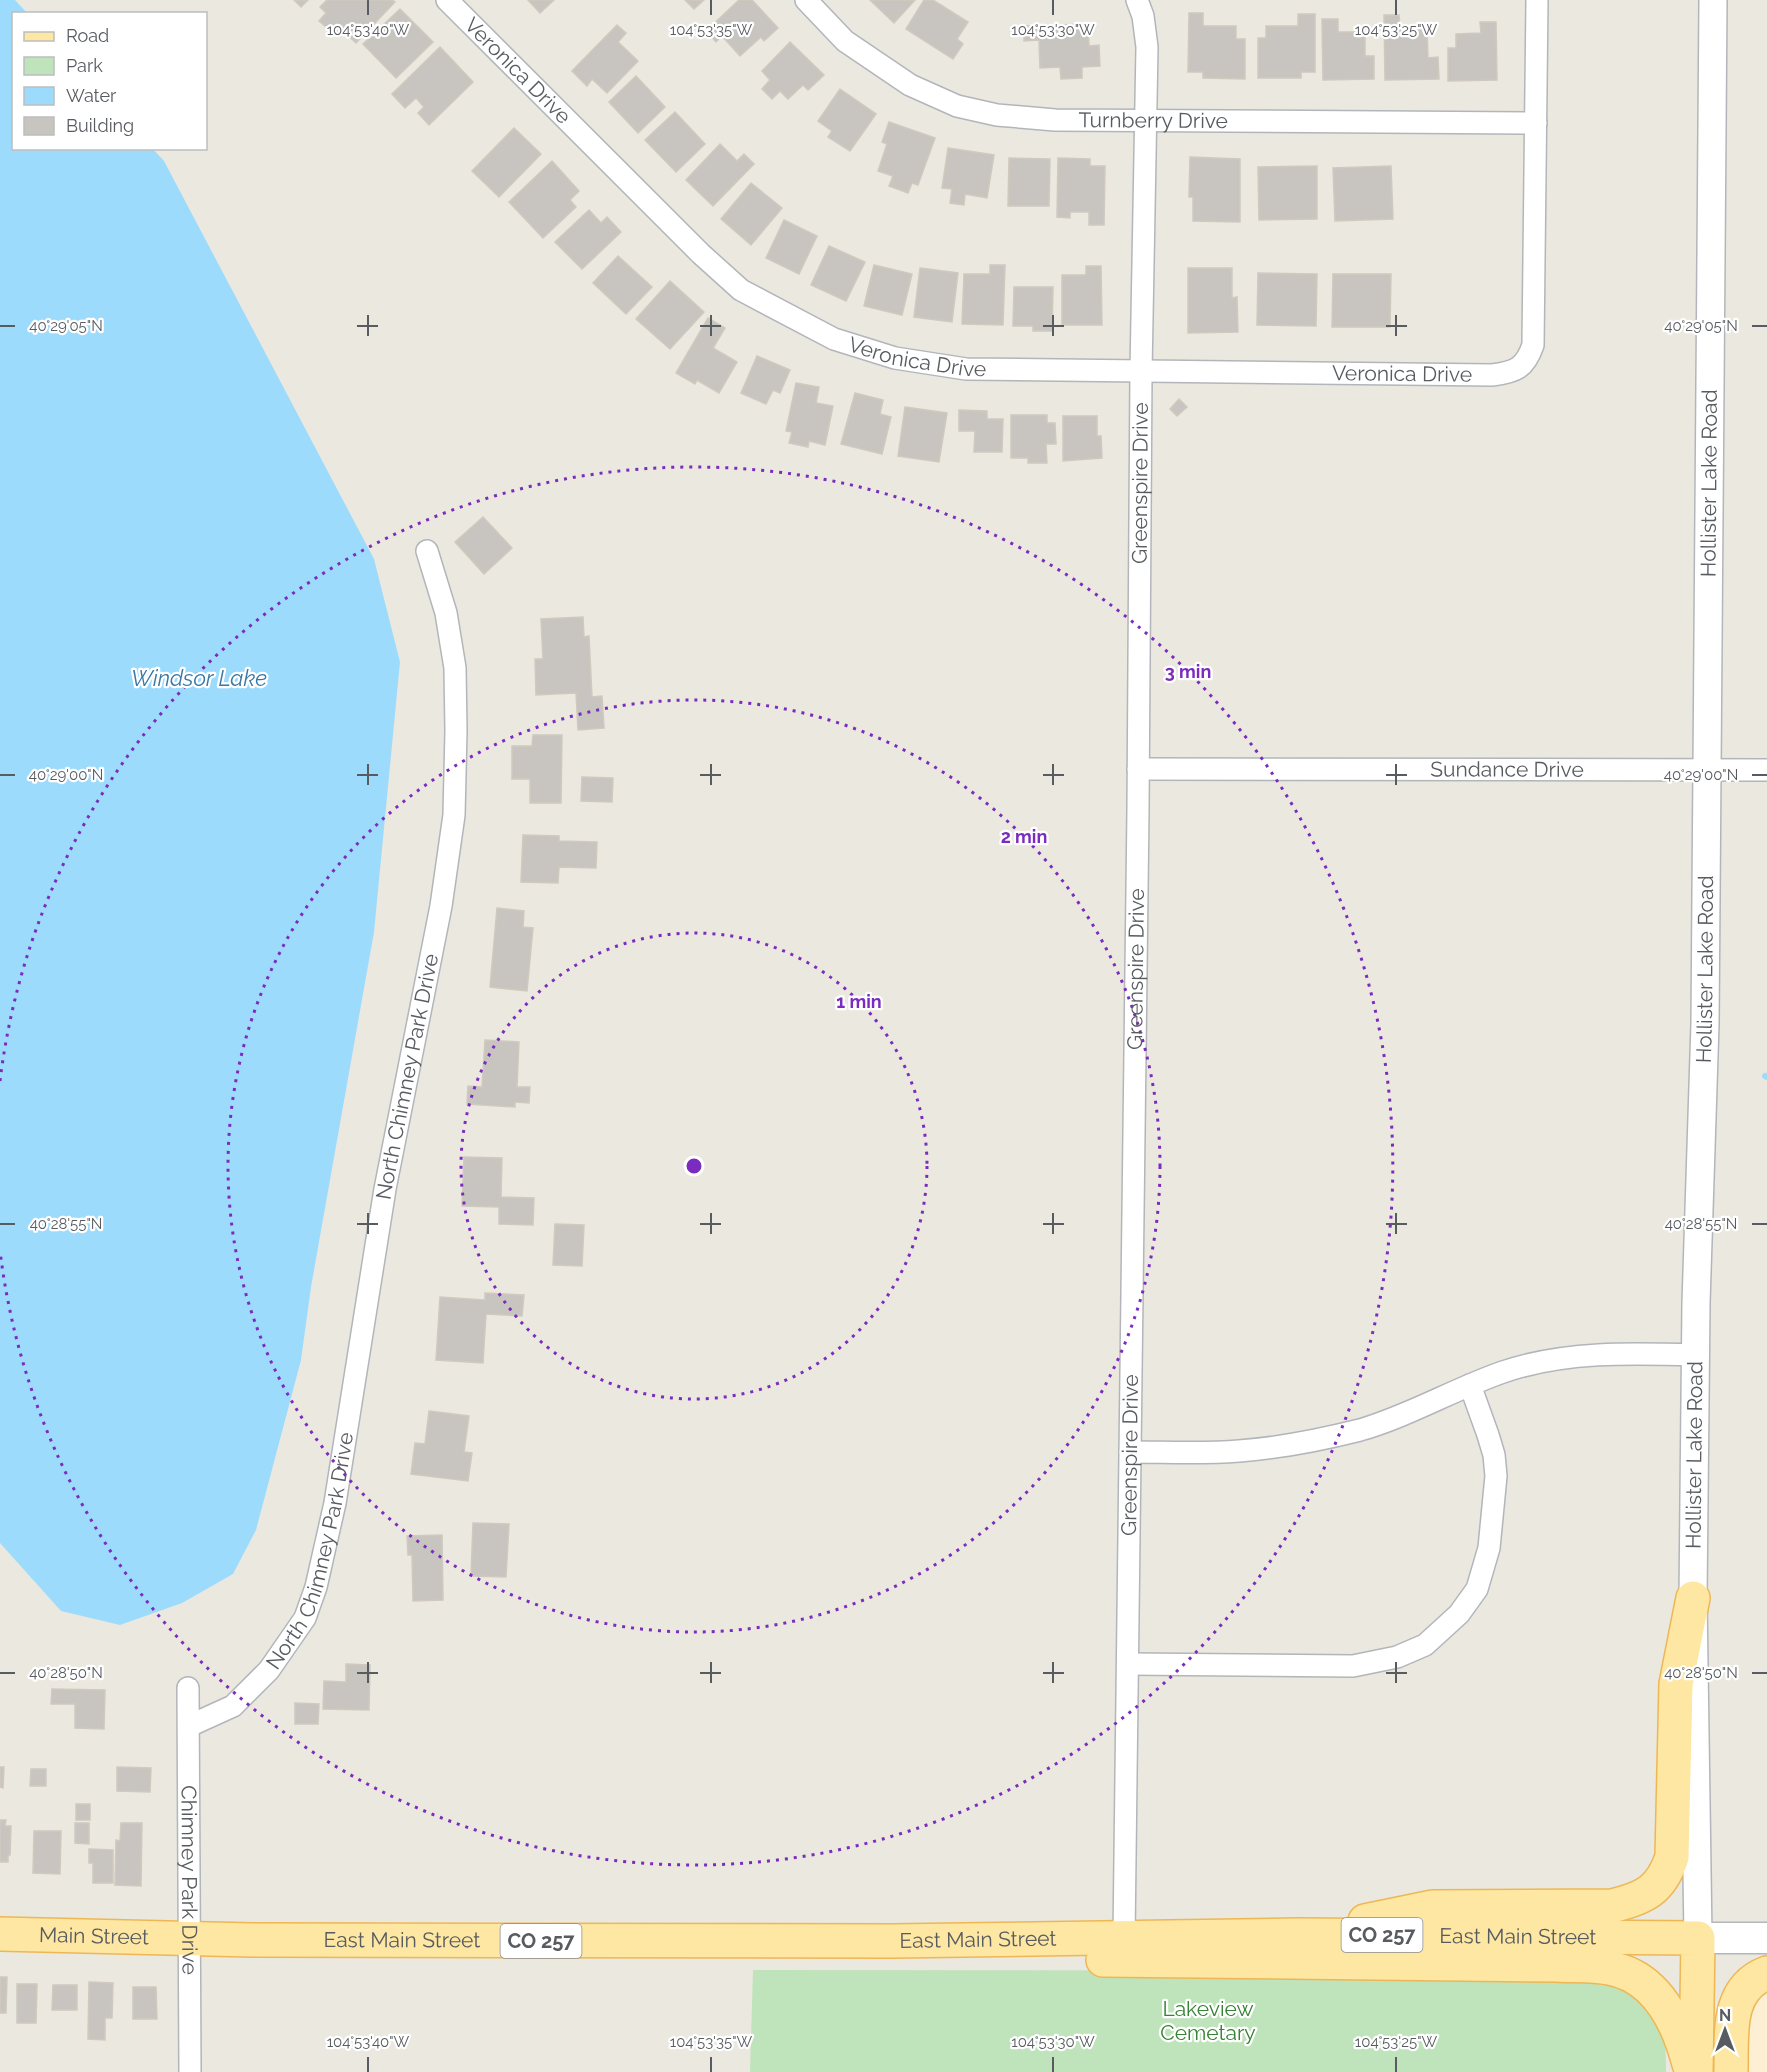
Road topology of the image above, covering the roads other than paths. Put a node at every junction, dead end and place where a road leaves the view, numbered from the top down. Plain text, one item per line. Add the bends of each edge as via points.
1 (447, 0) edge
2 (806, 0) edge
3 (1137, 0) edge
4 (1537, 0) edge
5 (1713, 0) edge
6 (1144, 120) junction
7 (1536, 123) junction
8 (1141, 372) junction
9 (427, 551) dead end
10 (1138, 769) junction
11 (1707, 770) junction
12 (1767, 771) edge
13 (1696, 1355) junction
14 (1470, 1384) junction
15 (1130, 1452) junction
16 (1693, 1598) junction
17 (1128, 1664) junction
18 (188, 1688) dead end
19 (189, 1726) junction
20 (0, 1934) edge
21 (1298, 1935) junction
22 (1124, 1938) junction
23 (1698, 1938) junction
24 (1767, 1938) edge
25 (189, 1939) junction
26 (893, 1941) junction
27 (1767, 1973) edge
28 (190, 2072) edge
29 (1691, 2072) edge
30 (1696, 2072) edge
31 (1731, 2072) edge

1 - 8 street, Veronica Drive via 701,254 741,290 791,317 834,339 895,358 966,369
2 - 6 street, Turnberry Drive via 845,41 910,85 957,106 997,115 1054,120
3 - 6 street, Greenspire Drive via 1147,47
4 - 7 street
5 - 11 street, Hollister Lake Road
6 - 7 street, Turnberry Drive
6 - 8 street, Greenspire Drive
7 - 8 street, Veronica Drive via 1533,345 1520,367 1492,375
8 - 10 street, Greenspire Drive
9 - 19 street, North Chimney Park Drive via 446,613 454,668 454,815 441,906 384,1201 335,1503 306,1618 269,1670 233,1706
10 - 11 street, Sundance Drive
10 - 15 street, Greenspire Drive
11 - 12 street, Sundance Drive
11 - 13 street, Hollister Lake Road
13 - 14 street via 1634,1353 1571,1358 1505,1371
13 - 16 street, Hollister Lake Road
14 - 15 street via 1361,1430 1280,1448
14 - 17 street via 1494,1455 1496,1476 1489,1548 1477,1589 1459,1614 1425,1645 1397,1657 1353,1666
15 - 17 street, Greenspire Drive
16 - 21 main road via 1676,1684 1672,1857 1659,1884 1634,1901 1612,1906 1433,1907
16 - 23 street, Hollister Lake Road
17 - 22 street, Greenspire Drive
18 - 19 street, Chimney Park Drive
19 - 25 street, Chimney Park Drive
20 - 25 main road, Main Street / CO 257
21 - 22 main road, East Main Street / CO 257
21 - 23 main road, East Main Street / CO 257
22 - 26 main road, East Main Street / CO 257
23 - 24 main road, East Main Street
23 - 30 main road
25 - 26 main road, East Main Street / CO 257
25 - 28 street, Chimney Park Drive
26 - 29 main road via 1028,1959 1609,1968 1635,1977 1662,2001 1677,2026
27 - 31 main road via 1736,2002

